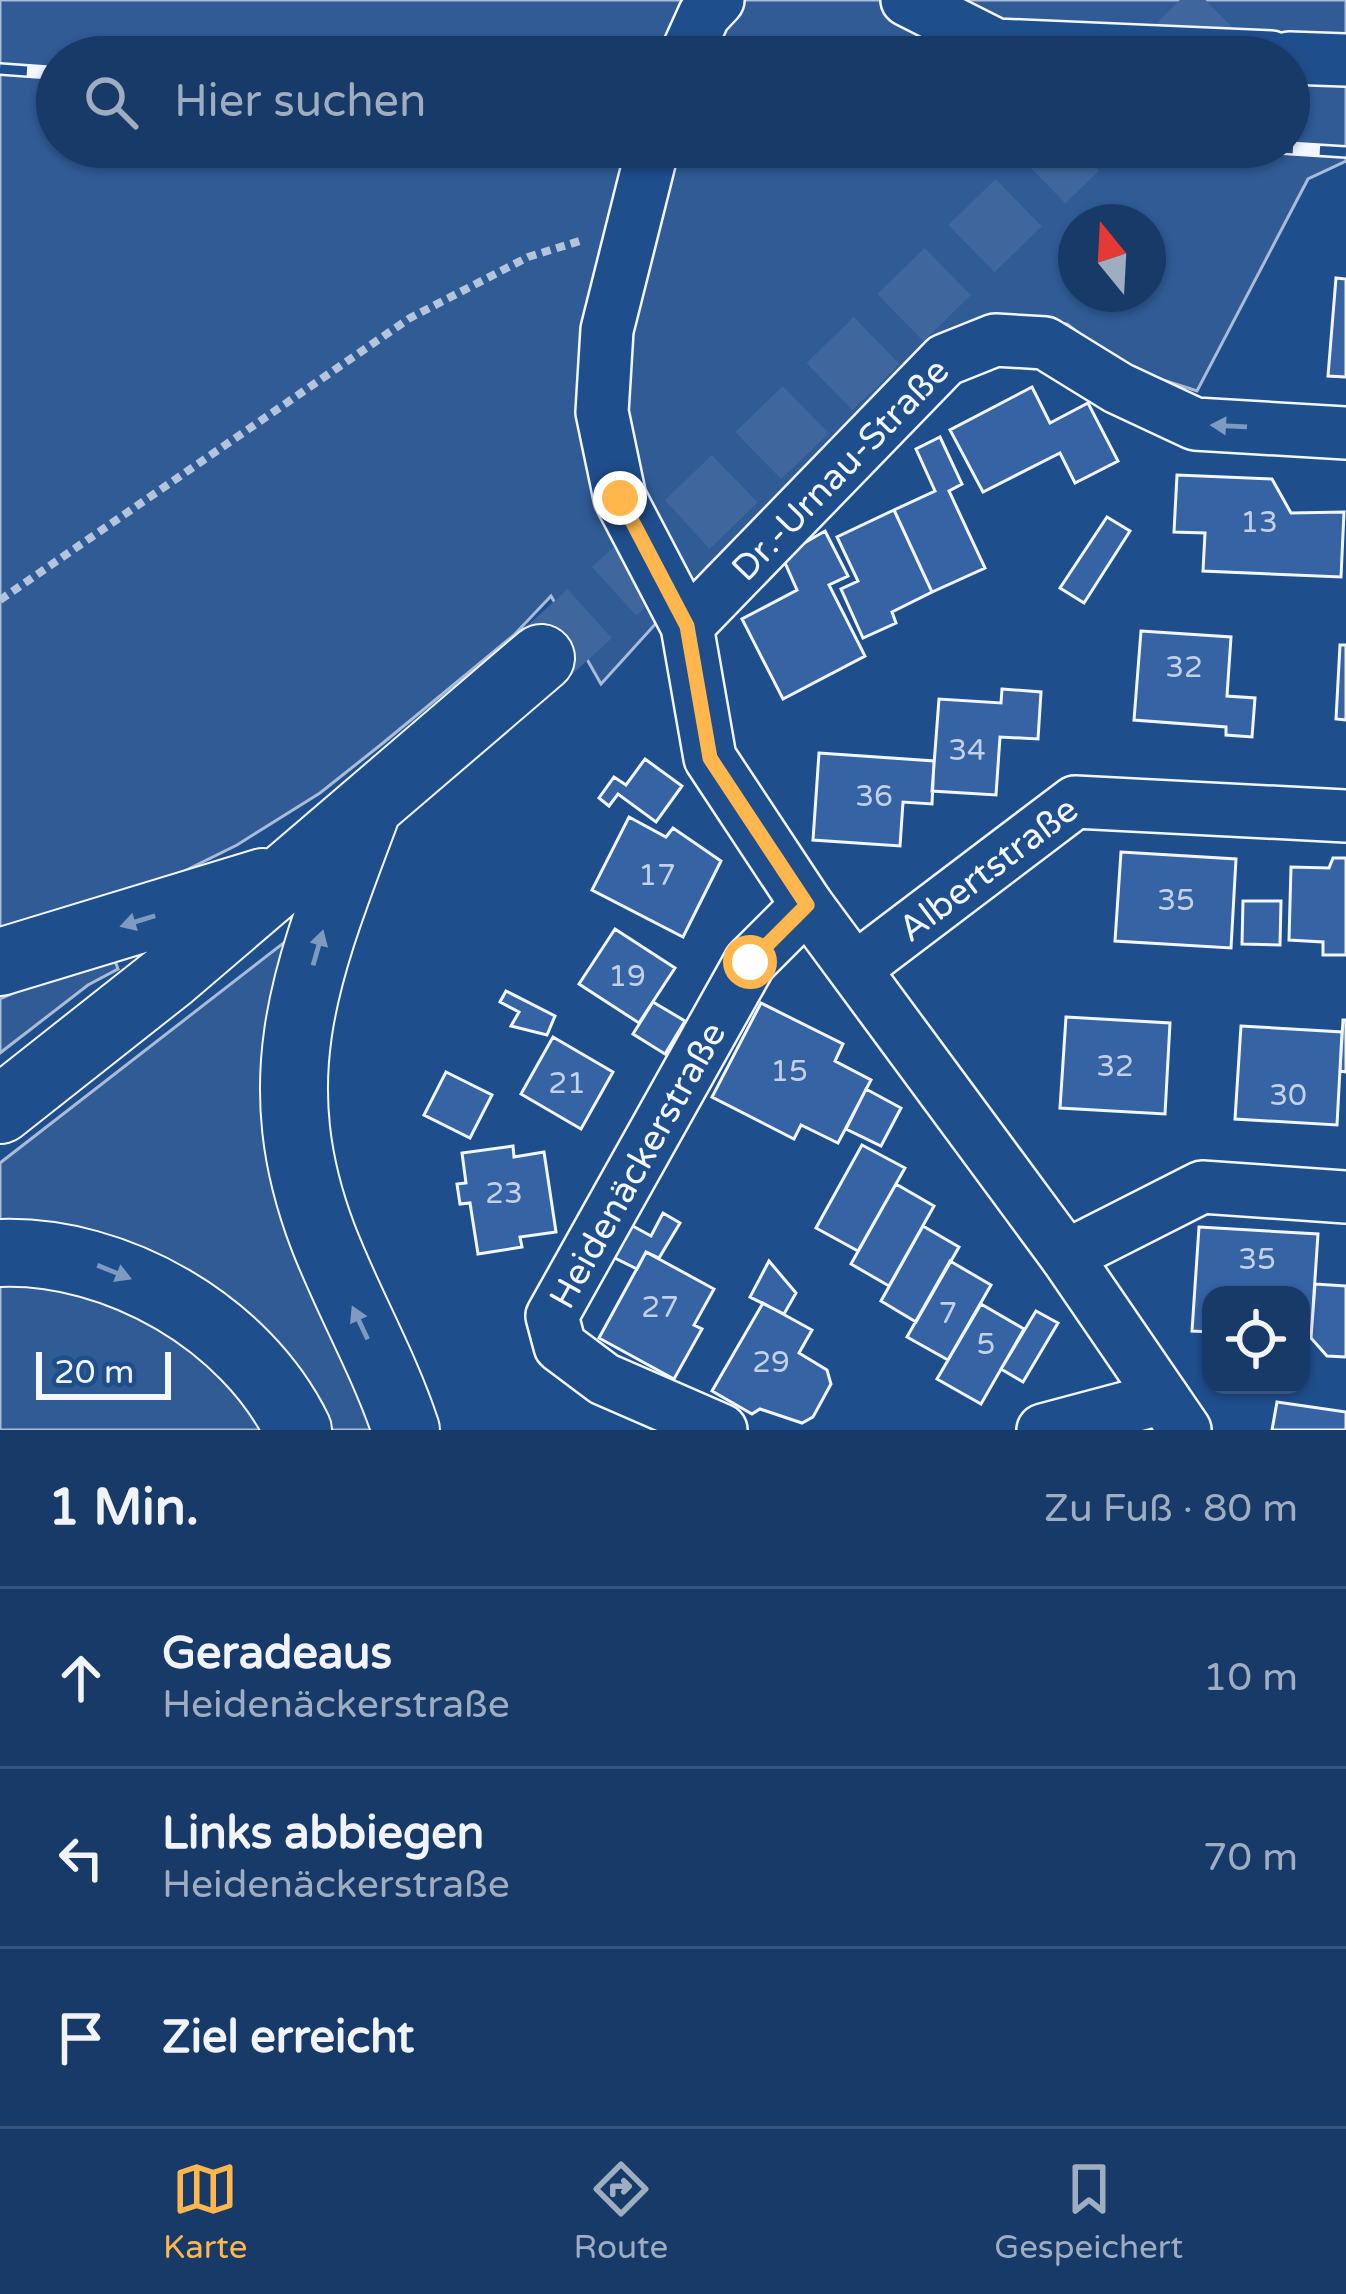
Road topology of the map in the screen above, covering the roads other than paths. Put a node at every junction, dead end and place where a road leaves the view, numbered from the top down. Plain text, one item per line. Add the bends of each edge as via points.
1 (718, 0) edge
2 (907, 0) edge
3 (694, 36) edge
4 (978, 36) edge
5 (1310, 59) edge
6 (1346, 60) edge
7 (648, 168) edge
8 (1346, 433) edge
9 (687, 626) junction
10 (541, 658) tunnel mouth
11 (368, 807) junction
12 (1346, 816) edge
13 (290, 874) junction
14 (807, 905) junction
15 (0, 962) edge
16 (856, 968) junction
17 (0, 1110) edge
18 (1346, 1196) edge
19 (0, 1253) edge
20 (1066, 1256) junction
21 (1174, 1414) edge
22 (298, 1430) edge
23 (406, 1430) edge
24 (721, 1430) edge
25 (1043, 1430) edge

1 - 3 street
2 - 4 street
5 - 6 street
7 - 9 street via 607,330 602,412 620,498
8 -> 9 street, Dr.-Urnau-Straße via 1196,424 1045,344 995,340 945,360
9 - 14 street via 710,758
10 - 11 highway
11 - 13 highway
23 -> 11 highway via 321,1231 293,1119 294,1030
12 - 16 street, Albertstraße via 1076,802
13 -> 15 highway
13 - 17 highway
14 - 16 street
14 - 24 street, Heidenäckerstraße via 750,962 552,1316 560,1346 604,1379
16 - 20 street
18 - 20 street via 1202,1187
19 -> 22 highway via 108,1267 181,1306 238,1349
20 - 21 street
21 - 25 street

